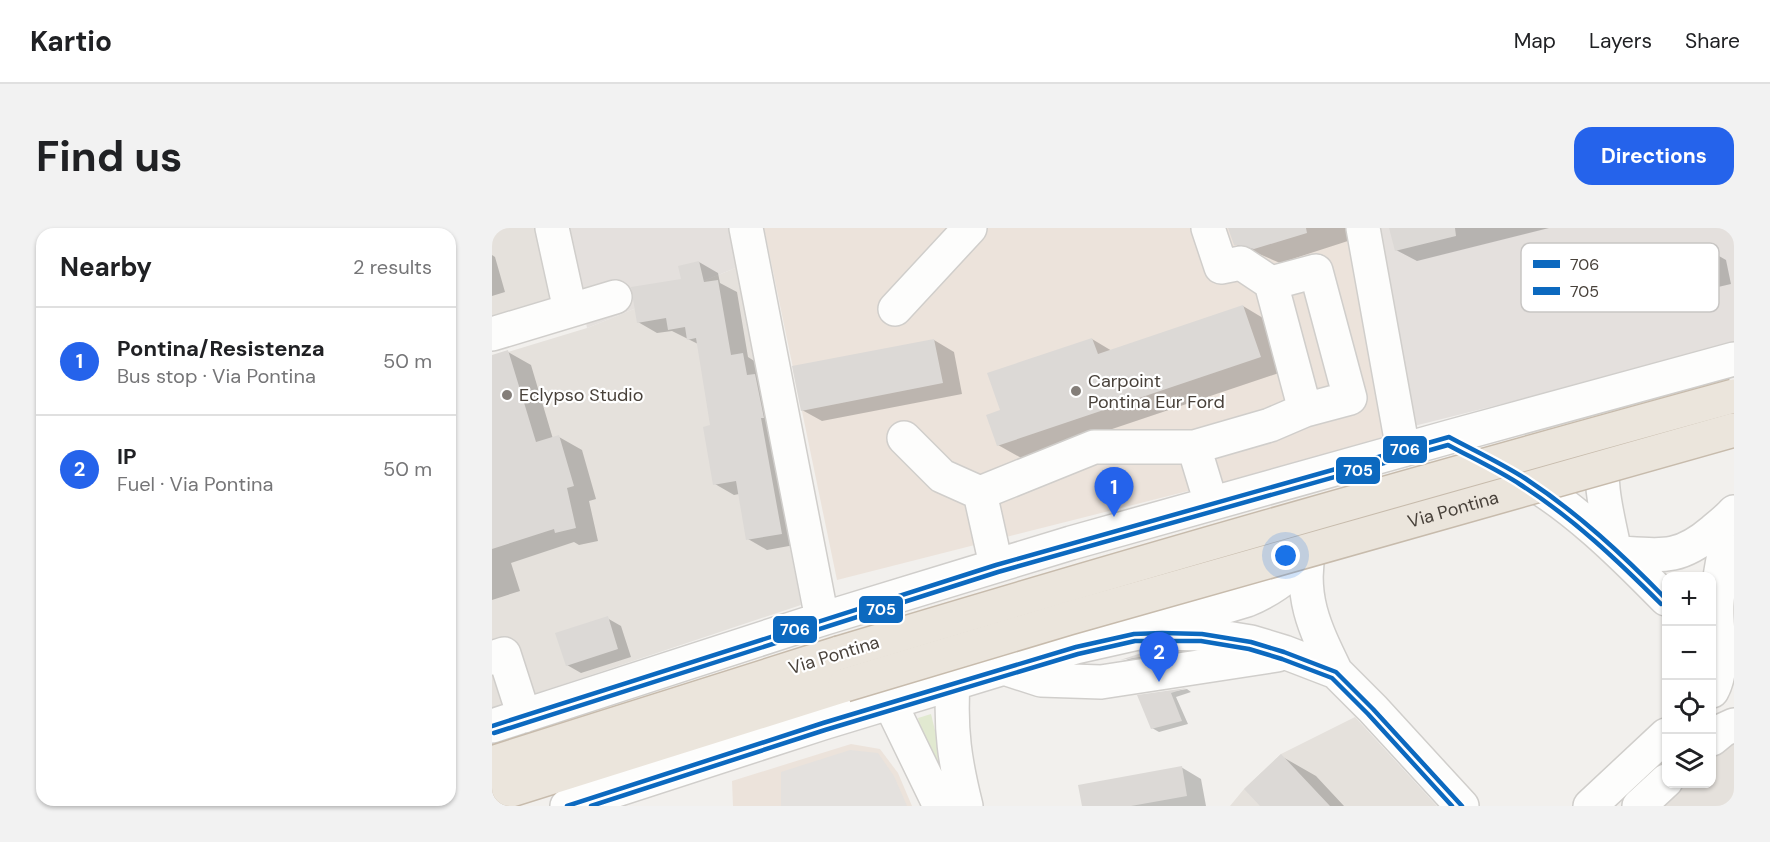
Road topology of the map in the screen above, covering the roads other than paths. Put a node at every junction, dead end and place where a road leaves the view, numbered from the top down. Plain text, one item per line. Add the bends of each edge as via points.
1 (552, 228) edge
2 (746, 228) edge
3 (970, 228) edge
4 (1208, 228) edge
5 (1363, 228) edge
6 (1271, 283) junction
7 (615, 297) dead end
8 (895, 309) dead end
9 (570, 310) junction
10 (492, 334) edge
11 (1385, 348) junction
12 (1339, 356) junction
13 (1734, 359) edge
14 (1643, 383) junction
15 (1734, 396) edge
16 (1305, 410) junction
17 (1734, 430) edge
18 (1449, 437) junction
19 (904, 438) dead end
20 (1194, 447) junction
21 (1403, 450) junction
22 (1333, 470) junction
23 (1271, 487) junction
24 (980, 493) junction
25 (1211, 503) junction
26 (1733, 513) edge
27 (1312, 539) junction
28 (1618, 550) junction
29 (996, 565) junction
30 (1662, 595) edge
31 (822, 620) junction
32 (1134, 634) junction
33 (1288, 653) junction
34 (1721, 655) edge
35 (492, 658) edge
36 (1004, 668) junction
37 (1336, 672) junction
38 (1716, 680) edge
39 (953, 684) junction
40 (890, 703) junction
41 (524, 716) junction
42 (1734, 725) edge
43 (492, 726) edge
44 (1716, 737) edge
45 (1662, 739) edge
46 (492, 762) edge
47 (1662, 785) edge
48 (492, 796) edge
49 (567, 806) edge
50 (940, 806) edge
51 (966, 806) edge
52 (1462, 806) edge
53 (1590, 806) edge
54 (1639, 806) edge

1 - 9 street
2 - 31 street
3 - 8 street
4 - 6 street via 1221,267 1241,263
5 - 11 street
6 - 12 street via 1316,271
6 - 16 street
7 - 9 street
9 - 10 street
11 - 12 street
11 - 21 street
12 - 16 street via 1350,398
13 - 14 street, Via Pontina
14 - 18 street, Via Pontina
14 - 28 street via 1614,410 1604,444 1602,489
15 - 46 highway, Via Pontina, bridge via 1074,582
16 - 20 street via 1270,425
17 - 48 highway, Via Pontina, bridge via 1092,611
18 - 21 street, Via Pontina
18 - 28 street via 1524,478
19 - 24 street via 942,476
20 - 24 street via 1094,447
20 - 25 street
21 - 22 street, Via Pontina
22 - 23 street, Via Pontina
22 - 27 street via 1320,492
23 - 25 street, Via Pontina
23 - 27 street via 1299,500
24 - 29 street
25 - 29 street, Via Pontina
26 - 28 street via 1699,543 1680,553 1650,555
26 - 34 street via 1716,605
27 - 32 street via 1293,572 1265,592
27 - 37 street via 1306,585 1308,607
28 - 30 street
29 - 31 street, Via Pontina
31 - 41 street, Via Pontina
32 - 33 street via 1222,636
32 - 36 street via 1076,646
33 - 36 street via 1101,682 1041,680
33 - 37 street
34 - 38 street
35 - 41 street via 504,654
36 - 39 street
37 - 52 street
39 - 40 street
39 - 51 street via 952,742
40 - 49 street
40 - 50 street
41 - 43 street, Via Pontina
42 - 44 street
45 - 53 street
47 - 54 street

